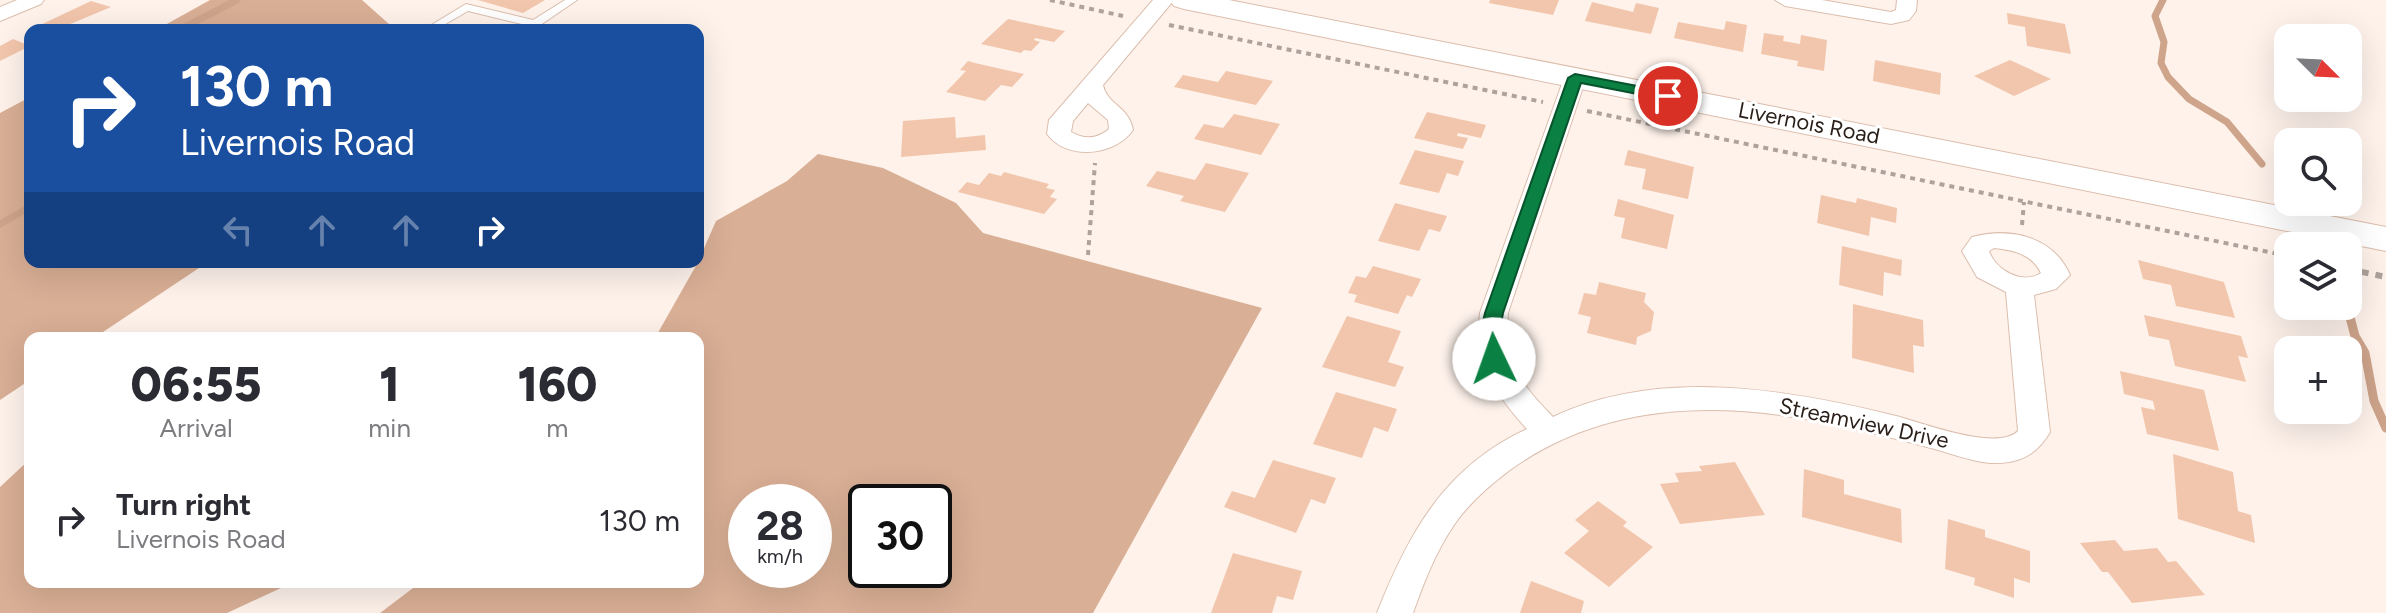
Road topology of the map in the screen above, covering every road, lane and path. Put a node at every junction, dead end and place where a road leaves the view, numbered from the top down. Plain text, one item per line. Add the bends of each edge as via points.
1 (34, 0) edge
2 (572, 0) edge
3 (1050, 0) edge
4 (1164, 0) edge
5 (1184, 0) edge
6 (1785, 0) edge
7 (1904, 9) edge
8 (0, 15) edge
9 (1135, 18) dead end
10 (1160, 23) dead end
11 (438, 24) edge
12 (520, 24) edge
13 (535, 24) edge
14 (1092, 85) dead end
15 (1578, 94) junction
16 (1551, 104) dead end
17 (1095, 162) dead end
18 (2024, 202) junction
19 (2022, 227) dead end
20 (2386, 239) edge
21 (2274, 253) edge
22 (1088, 255) dead end
23 (2362, 272) edge
24 (2386, 277) edge
25 (2019, 285) dead end
26 (1548, 431) junction
27 (1395, 613) edge

1 - 8 street
2 - 13 lane
3 - 9 path
4 - 14 street
5 - 15 main road, Livernois Road
6 - 7 street via 1882,17
10 - 16 path
11 - 12 lane via 466,7
15 - 18 path
15 - 20 main road, Livernois Road
15 - 26 street via 1490,335 1500,372
17 - 22 path
18 - 19 path
18 - 21 path
23 - 24 path
25 - 26 street, Streamview Drive via 2034,432 2019,449 1982,450 1822,410 1731,399 1623,407
26 - 27 street, Streamview Drive via 1497,461 1447,507 1421,545

